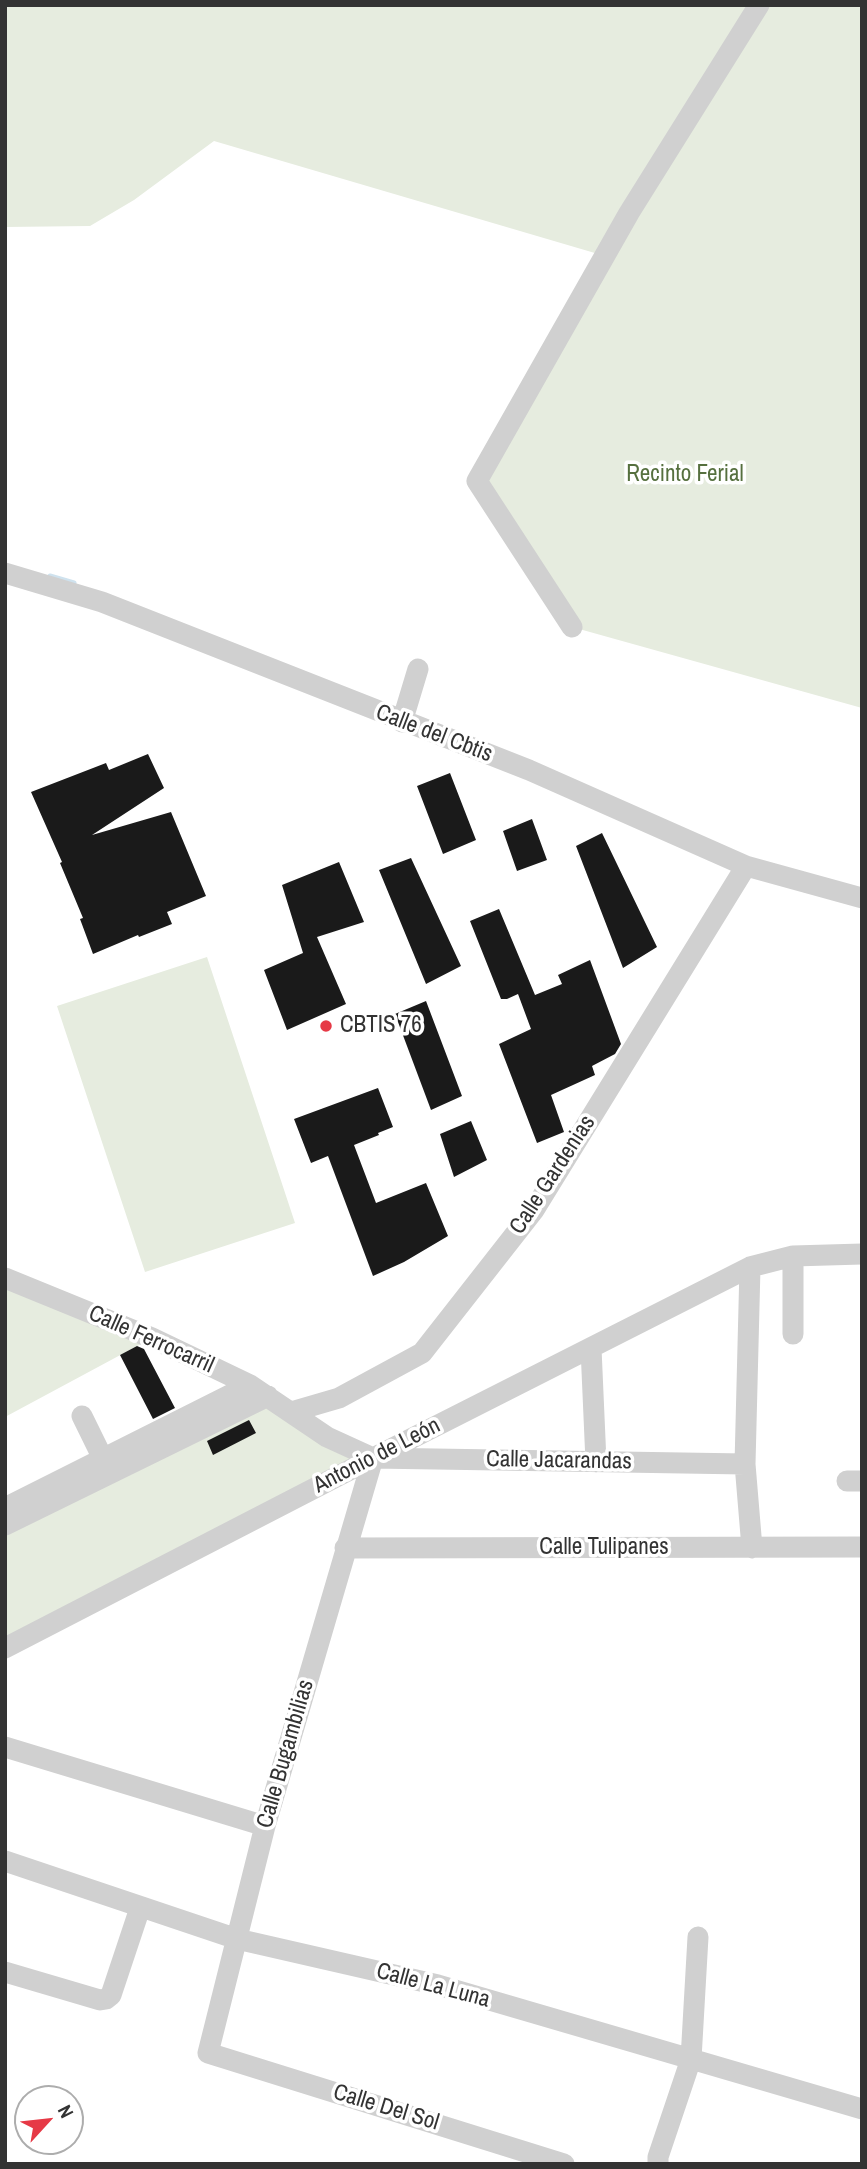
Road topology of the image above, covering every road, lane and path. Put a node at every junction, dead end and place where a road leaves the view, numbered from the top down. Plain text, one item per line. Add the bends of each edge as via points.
1 (759, 5) edge
2 (5, 573) edge
3 (572, 627) dead end
4 (418, 669) dead end
5 (402, 722) junction
6 (746, 866) junction
7 (862, 898) edge
8 (862, 1254) edge
9 (793, 1256) junction
10 (750, 1267) junction
11 (5, 1278) edge
12 (793, 1334) dead end
13 (591, 1348) junction
14 (250, 1385) junction
15 (268, 1396) junction
16 (291, 1412) junction
17 (82, 1416) dead end
18 (373, 1458) junction
19 (596, 1462) junction
20 (746, 1464) junction
21 (106, 1467) junction
22 (14, 1505) edge
23 (5, 1525) edge
24 (862, 1546) edge
25 (345, 1548) junction
26 (752, 1548) junction
27 (5, 1648) edge
28 (5, 1747) edge
29 (265, 1826) junction
30 (5, 1861) edge
31 (140, 1908) junction
32 (698, 1937) dead end
33 (237, 1939) junction
34 (5, 1972) edge
35 (208, 2053) joint
36 (691, 2059) junction
37 (862, 2109) edge
38 (564, 2164) edge
39 (658, 2164) edge

1 - 3 street via 629,213 477,481
2 - 5 street, Calle del Cbtis via 102,602
4 - 5 street
5 - 6 street, Calle del Cbtis via 528,770
6 - 7 street, Calle del Cbtis
6 - 16 street, Calle Gardenias via 534,1210 422,1353 339,1398
8 - 9 street, Antonio de León
9 - 10 street, Antonio de León
9 - 12 street
10 - 13 street, Antonio de León
10 - 20 street
11 - 14 street, Calle Ferrocarril via 152,1338
13 - 18 street, Antonio de León
13 - 19 street
14 - 15 street, Calle Ferrocarril
14 - 21 street
15 - 16 street, Calle Ferrocarril
15 - 21 street
16 - 18 street, Calle Ferrocarril via 327,1437
17 - 21 street
18 - 19 street, Calle Jacarandas
18 - 25 street, Calle Bugambilias
18 - 27 street, Antonio de León
19 - 20 street, Calle Jacarandas
20 - 26 street
21 - 22 street
22 - 23 street
24 - 26 street, Calle Tulipanes
25 - 26 street, Calle Tulipanes
25 - 29 street, Calle Bugambilias
28 - 29 street
29 - 33 street, Calle Bugambilias
30 - 31 street, Calle La Luna
31 - 33 street, Calle La Luna
31 - 34 street via 106,1998
32 - 36 street
33 - 35 street, Calle Bugambilias
33 - 36 street, Calle La Luna via 438,1985
35 - 38 street, Calle Del Sol
36 - 37 street, Calle La Luna
36 - 39 street

